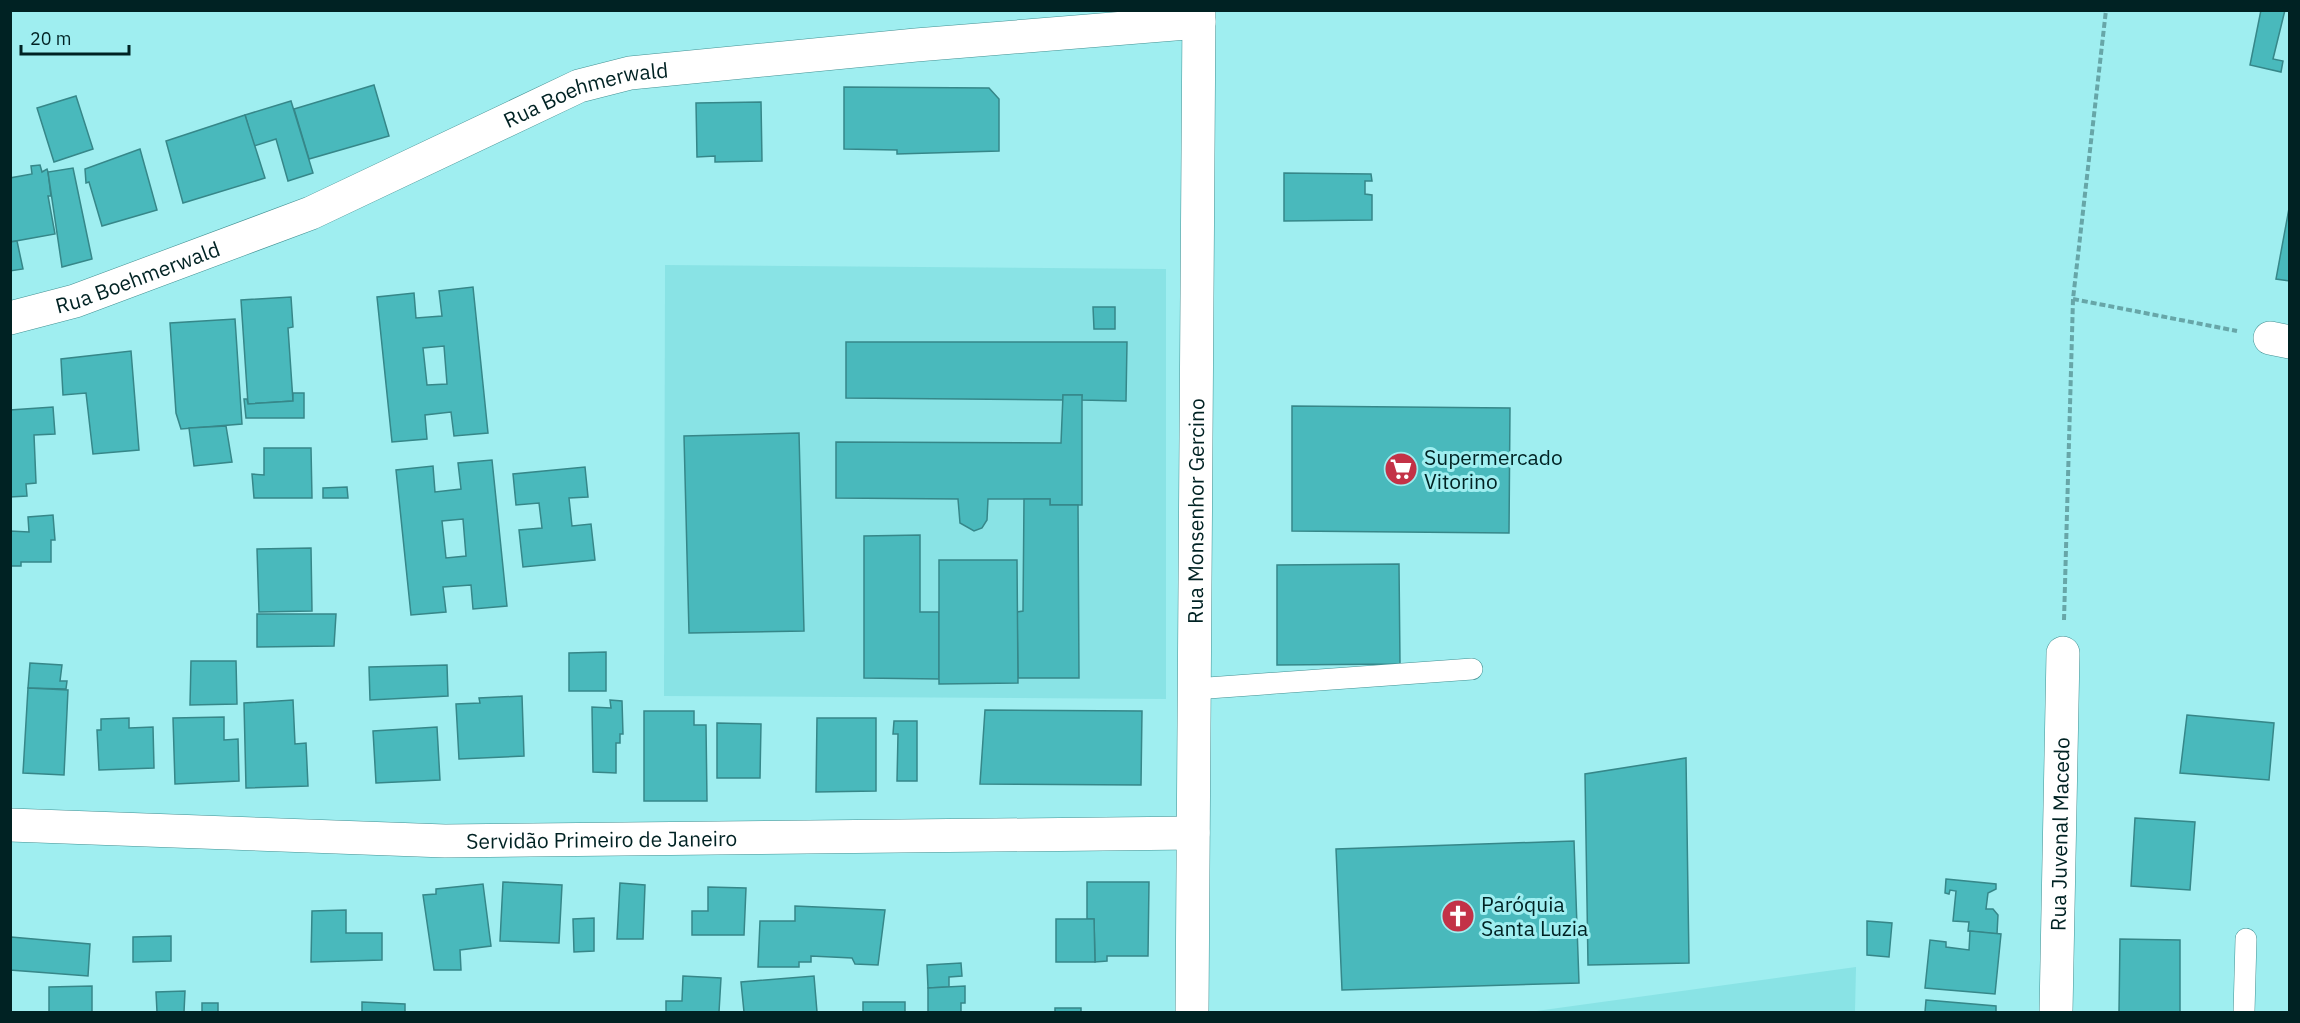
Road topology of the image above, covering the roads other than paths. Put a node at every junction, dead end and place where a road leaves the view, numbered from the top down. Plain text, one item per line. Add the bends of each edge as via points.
1 (1199, 16) edge
2 (10, 318) edge
3 (2063, 653) road end
4 (1472, 669) dead end
5 (1194, 688) junction
6 (10, 825) edge
7 (1193, 833) junction
8 (2246, 939) dead end
9 (1192, 1012) edge
10 (2056, 1012) edge
11 (2244, 1012) edge

1 - 2 street, Rua Boehmerwald via 630,73 579,86 311,213 75,301
1 - 5 street, Rua Monsenhor Gercino
3 - 10 street, Rua Juvenal Macedo
4 - 5 lane
5 - 7 street, Rua Monsenhor Gercino
6 - 7 street, Servidão Primeiro de Janeiro via 445,841
7 - 9 street, Rua Monsenhor Gercino
8 - 11 lane

